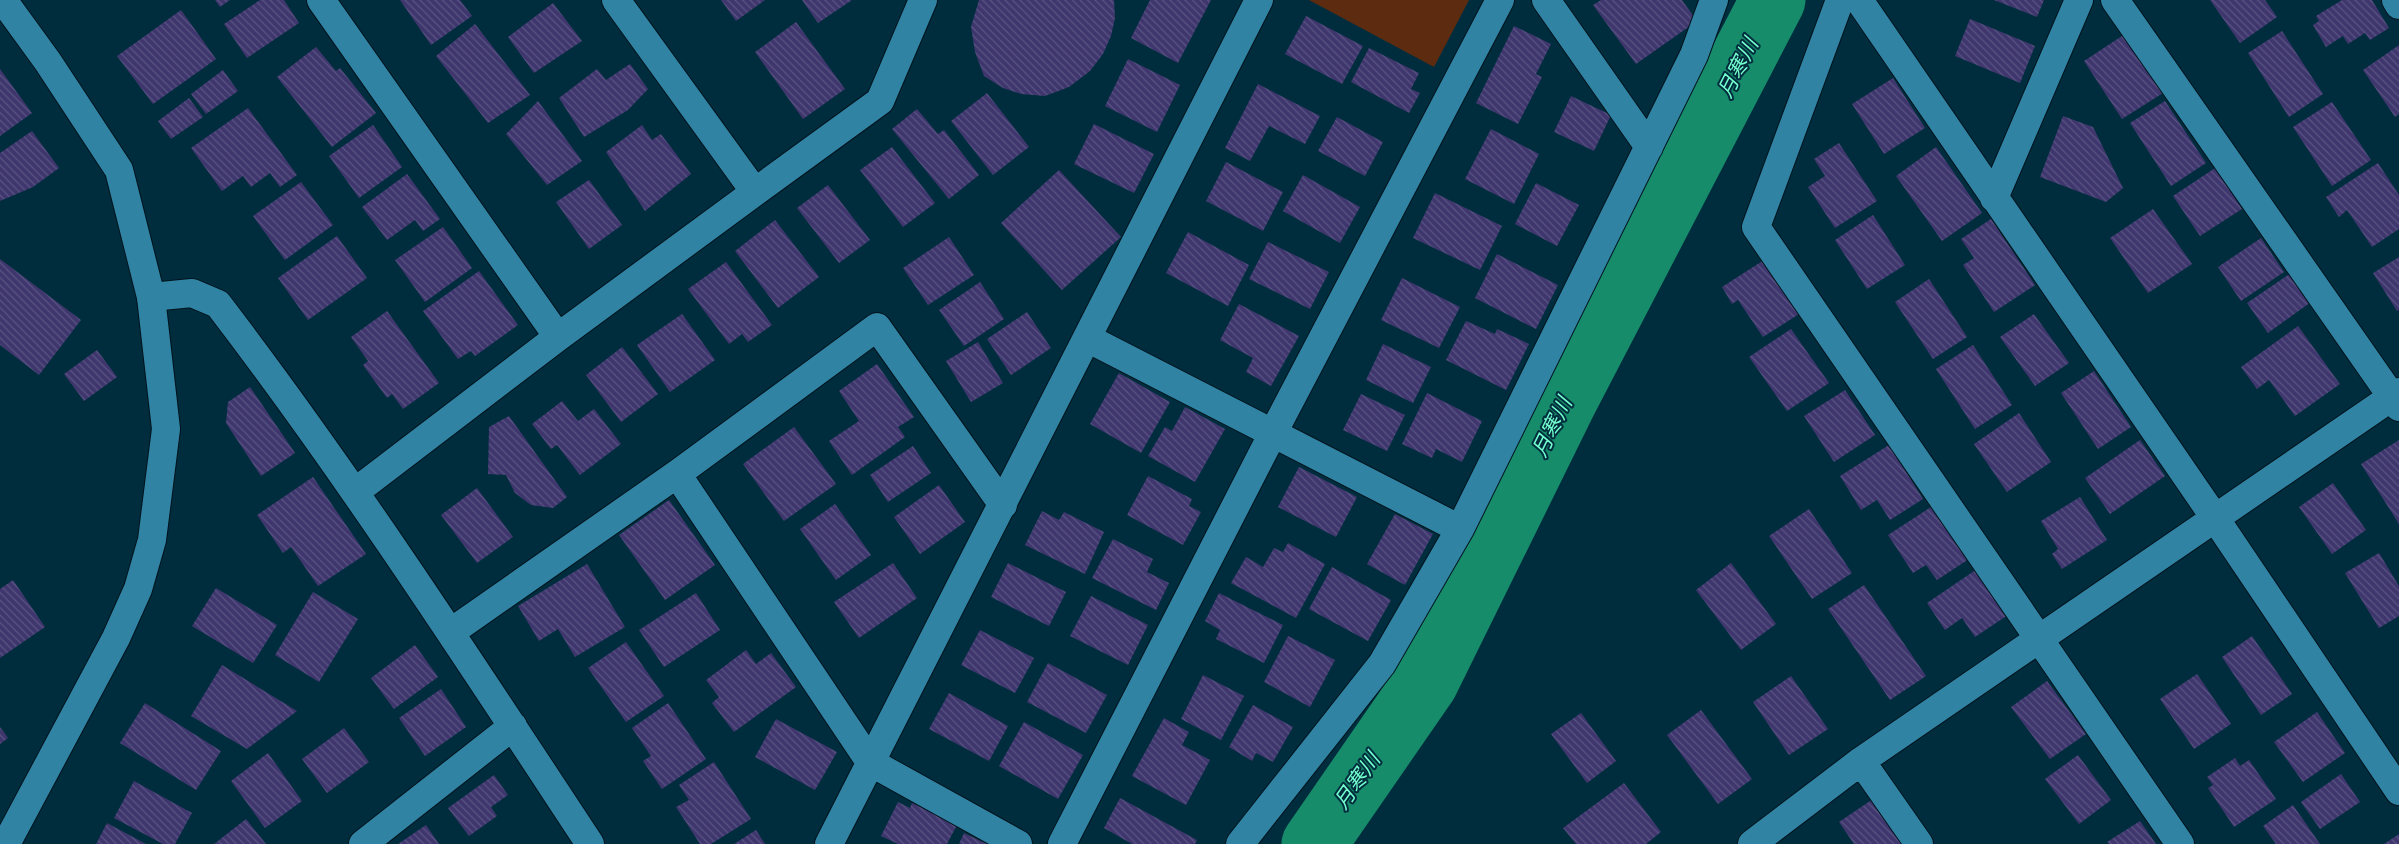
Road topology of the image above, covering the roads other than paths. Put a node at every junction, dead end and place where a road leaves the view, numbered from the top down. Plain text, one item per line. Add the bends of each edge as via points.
1 (4, 0) edge
2 (321, 0) edge
3 (616, 0) edge
4 (923, 0) edge
5 (1259, 0) edge
6 (1500, 0) edge
7 (1546, 0) edge
8 (1714, 0) edge
9 (1840, 0) edge
10 (1859, 0) edge
11 (2079, 0) edge
12 (2115, 0) edge
13 (2396, 0) edge
14 (2399, 4) edge
15 (1649, 147) junction
16 (755, 192) junction
17 (1994, 198) junction
18 (151, 297) junction
19 (558, 337) junction
20 (1087, 338) junction
21 (2397, 399) edge
22 (1273, 433) junction
23 (677, 474) junction
24 (355, 492) junction
25 (1003, 505) junction
26 (2215, 518) junction
27 (1460, 528) junction
28 (451, 632) junction
29 (2037, 639) junction
30 (512, 726) junction
31 (1862, 761) junction
32 (870, 762) junction
33 (2399, 791) edge
34 (6, 844) edge
35 (363, 844) edge
36 (590, 844) edge
37 (829, 844) edge
38 (1018, 844) edge
39 (1062, 844) edge
40 (1240, 844) edge
41 (1752, 844) edge
42 (1919, 844) edge
43 (2180, 844) edge

1 - 18 street via 119,170
2 - 19 street
3 - 16 street
4 - 16 street via 880,101
5 - 20 street
6 - 22 street
7 - 15 street
8 - 15 street via 1694,54
9 - 29 street via 1756,227
10 - 17 street
11 - 17 street
12 - 21 street
13 - 14 street
15 - 27 street
16 - 19 street
17 - 26 street
18 - 24 street via 192,293 218,304
18 - 34 street via 166,429 152,540 138,589 116,638
19 - 24 street
20 - 22 street
20 - 25 street
21 - 26 street
22 - 27 street
22 - 39 street
23 - 25 street via 877,327
23 - 28 street
23 - 32 street
24 - 28 street
25 - 32 street
26 - 29 street
26 - 33 street
27 - 40 street via 1382,664
28 - 30 street
29 - 31 street
29 - 43 street
30 - 35 street
30 - 36 street
31 - 41 street
31 - 42 street
32 - 37 street
32 - 38 street

